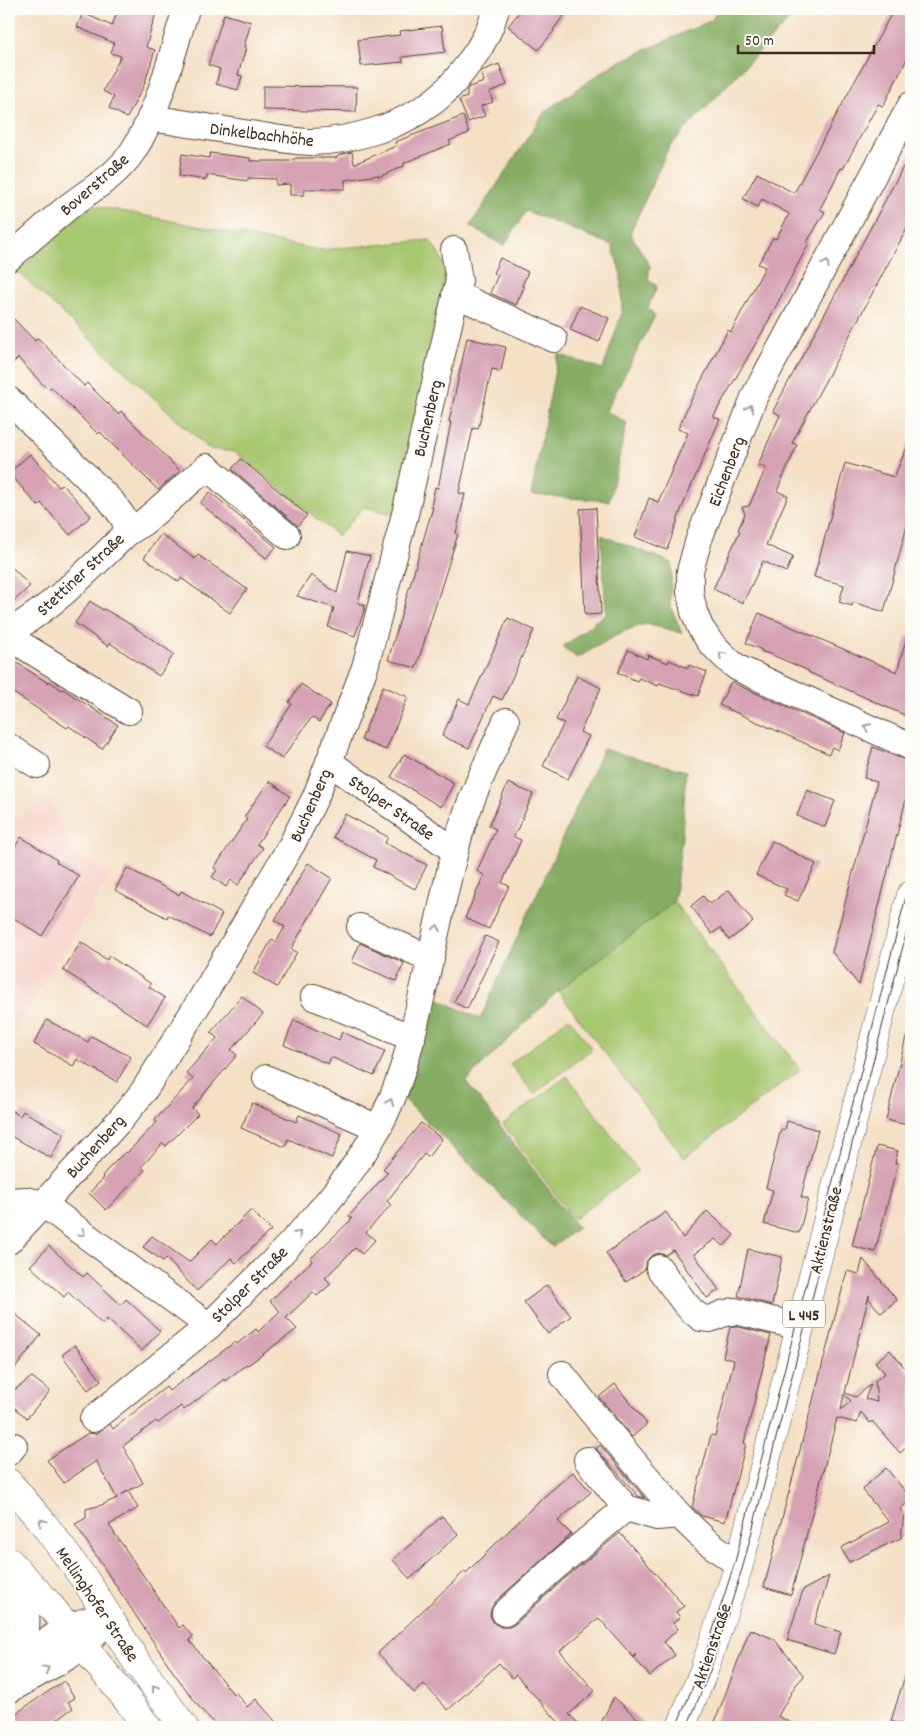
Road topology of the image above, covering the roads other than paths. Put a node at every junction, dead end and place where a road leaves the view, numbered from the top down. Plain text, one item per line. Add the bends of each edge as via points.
1 (186, 9) edge
2 (496, 9) edge
3 (911, 104) edge
4 (150, 118) junction
5 (454, 250) dead end
6 (9, 258) edge
7 (456, 294) junction
8 (554, 340) dead end
9 (9, 400) edge
10 (127, 533) junction
11 (287, 536) dead end
12 (9, 632) edge
13 (9, 637) edge
14 (129, 711) dead end
15 (506, 721) dead end
16 (9, 747) edge
17 (911, 747) edge
18 (329, 762) junction
19 (36, 765) dead end
20 (454, 854) junction
21 (911, 895) edge
22 (360, 927) dead end
23 (431, 959) junction
24 (314, 997) dead end
25 (412, 1038) junction
26 (266, 1078) dead end
27 (378, 1128) junction
28 (9, 1200) edge
29 (43, 1204) junction
30 (9, 1241) edge
31 (660, 1268) dead end
32 (209, 1326) junction
33 (800, 1327) junction
34 (562, 1374) dead end
35 (93, 1419) dead end
36 (587, 1460) dead end
37 (9, 1483) edge
38 (626, 1508) junction
39 (679, 1515) junction
40 (739, 1565) junction
41 (16, 1568) edge
42 (88, 1584) junction
43 (41, 1596) junction
44 (505, 1613) dead end
45 (108, 1616) junction
46 (75, 1636) junction
47 (15, 1663) edge
48 (9, 1690) edge
49 (147, 1727) edge
50 (184, 1727) edge
51 (681, 1727) edge

1 - 4 street, Boverstraße
2 - 4 street, Dinkelbachhöhe via 477,52 444,93 406,118 359,136 294,141
17 -> 3 street, Eichenberg via 738,668 710,642 700,627 690,592 690,571 699,539 753,400
4 - 6 street, Boverstraße via 133,151 114,172
5 - 7 street, Buchenberg via 459,280
7 - 8 street
7 - 18 street, Buchenberg via 405,514 365,667
9 - 10 street, Stettiner Straße via 112,502 125,520
10 - 11 street via 207,468
10 - 12 street, Stettiner Straße via 59,598
13 - 14 street
15 - 20 street, Stolper Straße via 464,818
16 - 19 street
18 - 20 street, Stolper Straße
18 - 29 street, Buchenberg via 300,831 143,1092
23 -> 20 street, Stolper Straße
21 - 33 main road, Aktienstraße / L 445
22 - 23 street
23 - 25 street, Stolper Straße
24 - 25 street
27 -> 25 street, Stolper Straße
26 - 27 street
32 -> 27 street, Stolper Straße via 321,1209
28 - 29 street
29 - 30 street, Buchenberg
29 -> 32 street, Stolper Straße
31 - 33 street via 684,1302 701,1318 735,1312
32 - 35 street
33 - 40 main road, Aktienstraße / L 445
34 - 39 street
36 - 38 street
42 -> 37 main road, Mellinghofer Straße
38 - 39 street via 657,1517
38 - 44 street
39 - 40 street via 705,1540
40 - 51 main road, Aktienstraße / L 445
41 - 43 main road, Mellinghofer Straße
41 - 47 street via 28,1622 26,1641
42 - 43 main road via 71,1595
42 - 45 main road, Mellinghofer Straße
43 - 46 main road, Mellinghofer Straße
45 - 46 street
50 -> 45 main road, Mellinghofer Straße
46 - 47 street
48 -> 46 street via 67,1657
46 - 49 main road, Mellinghofer Straße

